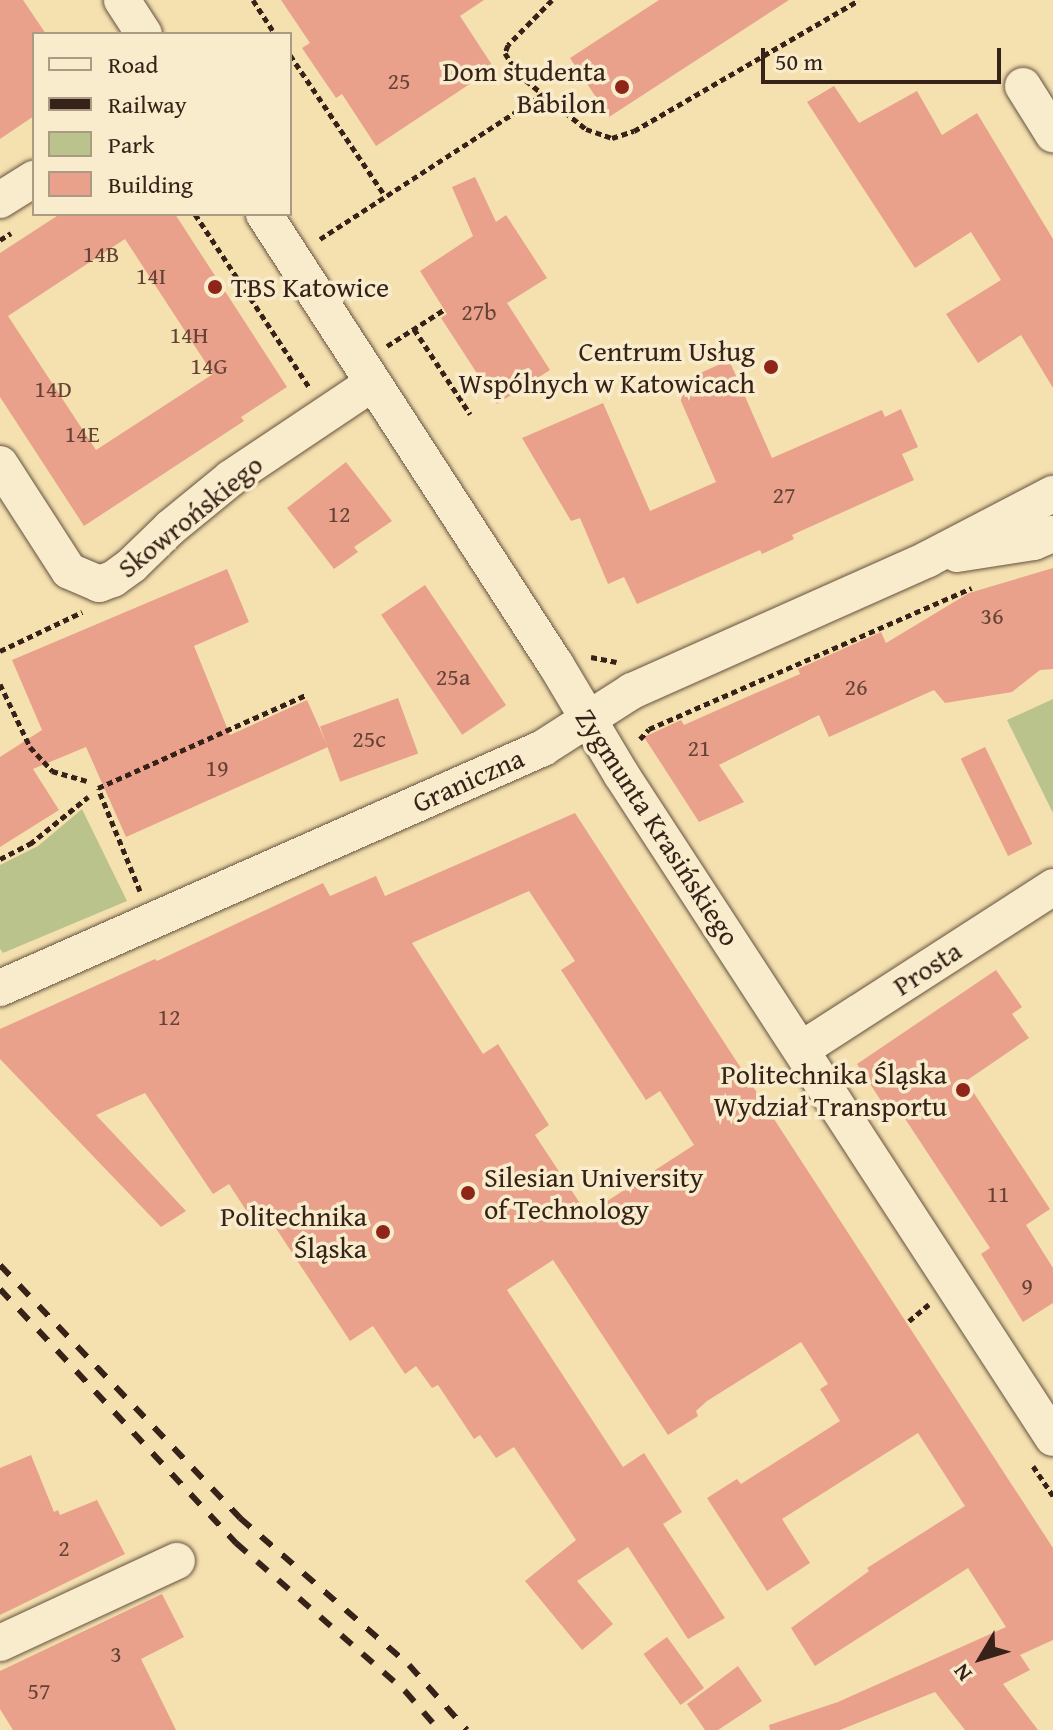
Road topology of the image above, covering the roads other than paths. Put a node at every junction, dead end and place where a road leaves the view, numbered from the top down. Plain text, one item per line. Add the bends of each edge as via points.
1 (122, 0) edge
2 (143, 32) edge
3 (1023, 86) dead end
4 (1053, 134) edge
5 (32, 180) edge
6 (0, 200) edge
7 (265, 216) edge
8 (375, 368) junction
9 (0, 464) edge
10 (1053, 494) edge
11 (1053, 534) edge
12 (928, 559) junction
13 (588, 720) junction
14 (1053, 887) edge
15 (0, 988) edge
16 (802, 1049) junction
17 (1051, 1431) edge
18 (177, 1561) dead end
19 (0, 1643) edge

1 - 2 street
3 - 4 street
5 - 6 street
7 - 8 street, Zygmunta Krasińskiego
8 - 9 street, Skowrońskiego via 231,478 132,565 99,584 69,571
8 - 13 street, Zygmunta Krasińskiego
10 - 12 street, Graniczna
11 - 12 street, Graniczna via 1034,542
12 - 13 street, Graniczna via 632,691
13 - 15 street, Graniczna via 543,748
13 - 16 street, Zygmunta Krasińskiego
14 - 16 street, Prosta
16 - 17 street, Zygmunta Krasińskiego
18 - 19 street

